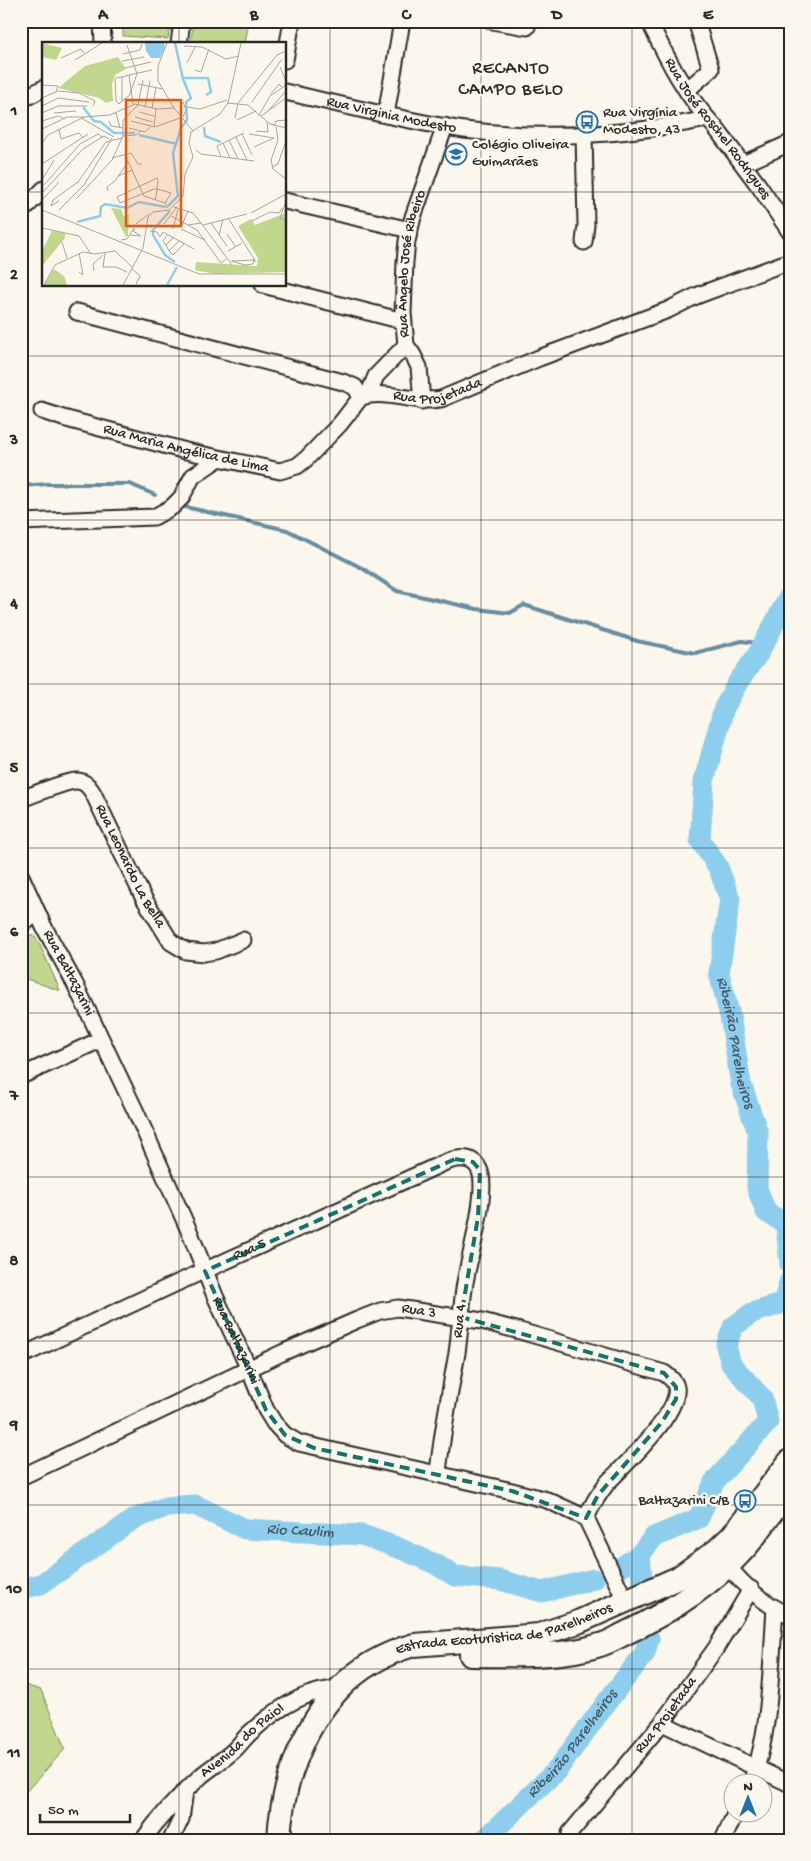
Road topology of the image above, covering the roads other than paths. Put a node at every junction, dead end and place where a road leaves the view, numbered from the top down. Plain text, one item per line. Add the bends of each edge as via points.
1 (102, 21) edge
2 (182, 21) edge
3 (292, 21) edge
4 (402, 21) edge
5 (492, 21) edge
6 (649, 21) edge
7 (696, 21) edge
8 (528, 26) dead end
9 (103, 42) edge
10 (178, 42) edge
11 (286, 54) edge
12 (42, 89) edge
13 (687, 90) junction
14 (286, 92) edge
15 (21, 100) edge
16 (386, 115) junction
17 (707, 119) junction
18 (445, 126) junction
19 (584, 134) junction
20 (790, 143) edge
21 (742, 164) junction
22 (42, 191) edge
23 (286, 201) edge
24 (21, 212) edge
25 (410, 230) junction
26 (790, 232) edge
27 (584, 242) dead end
28 (790, 261) edge
29 (267, 286) edge
30 (77, 312) dead end
31 (403, 321) junction
32 (406, 345) junction
33 (365, 396) junction
34 (422, 401) junction
35 (42, 411) dead end
36 (186, 452) junction
37 (218, 459) junction
38 (193, 476) junction
39 (21, 522) edge
40 (21, 799) edge
41 (21, 876) edge
42 (36, 912) junction
43 (21, 926) edge
44 (243, 940) dead end
45 (100, 1040) junction
46 (21, 1076) edge
47 (480, 1170) joint
48 (205, 1271) junction
49 (461, 1317) junction
50 (21, 1356) edge
51 (249, 1369) junction
52 (790, 1461) edge
53 (438, 1473) junction
54 (21, 1478) edge
55 (790, 1487) edge
56 (586, 1518) junction
57 (719, 1565) junction
58 (748, 1587) junction
59 (656, 1588) junction
60 (626, 1602) junction
61 (783, 1612) edge
62 (662, 1613) junction
63 (578, 1622) junction
64 (588, 1648) junction
65 (339, 1689) junction
66 (662, 1723) junction
67 (757, 1768) junction
68 (754, 1774) edge
69 (790, 1784) edge
70 (185, 1791) junction
71 (730, 1824) edge
72 (570, 1833) dead end
73 (143, 1840) edge
74 (171, 1840) edge
75 (279, 1840) edge
76 (294, 1840) edge
77 (723, 1840) edge

1 - 9 street
2 - 10 street
3 - 11 street
4 - 16 street
5 - 8 street
6 - 13 street, Rua José Roschel Rodrigues
7 - 13 street via 711,69
12 - 15 street
13 - 17 street, Rua José Roschel Rodrigues
14 - 16 street, Rua Virginia Modesto
16 - 18 street, Rua Virginia Modesto
17 - 19 street, Rua Virginia Modesto via 657,128
17 - 21 street, Rua José Roschel Rodrigues
18 - 19 street, Rua Virginia Modesto via 526,134
18 - 25 street, Rua Ângelo José Ribeiro
19 - 27 street
20 - 21 street
21 - 26 street, Rua José Roschel Rodrigues
22 - 24 street
23 - 25 street
25 - 31 street, Rua Ângelo José Ribeiro via 405,262
28 - 34 street, Rua Projetada via 441,399
29 - 31 street
30 - 33 street via 343,382
31 - 32 street, Rua Ângelo José Ribeiro
32 - 33 street, Rua Maria Angélica de Lima via 376,376
32 - 34 street, Rua Ângelo José Ribeiro via 418,367
33 - 34 street, Rua Projetada via 380,394
33 - 37 street, Rua Maria Angélica de Lima via 297,466 280,470
35 - 36 street, Rua Maria Angélica de Lima
36 - 37 street, Rua Maria Angélica de Lima
36 - 38 street
37 - 38 street
38 - 39 street via 177,502 154,517
40 - 44 street, Rua Leonardo La Bella via 71,781 85,784 93,793 143,896 172,942 186,950 204,953
41 - 42 street, Rua Baltazarini
42 - 43 street
42 - 45 street, Rua Baltazarini
45 - 46 street
45 - 48 street, Rua Baltazarini via 136,1112
47 - 48 street, Rua 5 via 467,1159 449,1161
47 - 49 street, Rua 4 via 481,1194
48 - 50 street, Rua 5
48 - 51 street, Rua Baltazarini
49 - 51 street, Rua 3 via 398,1308 380,1311
49 - 53 street, Rua 4
49 - 56 street, Rua 3 via 664,1373 674,1382 676,1398 662,1422 626,1466 608,1482
51 - 53 street, Rua Baltazarini via 274,1423 299,1444
51 - 54 street, Rua 3
52 - 57 main road, Estrada Ecoturistica de Parelheiros via 732,1536
53 - 56 street, Rua Baltazarini via 547,1500
55 - 57 main road, Estrada Ecoturistica de Parelheiros via 745,1548
56 - 60 street
57 - 58 street
57 - 59 main road, Estrada Ecoturistica de Parelheiros
57 - 62 main road, Estrada Ecoturistica de Parelheiros via 701,1589
58 - 61 street
58 - 66 street, Rua Projetada via 716,1648
59 - 60 main road, Estrada Ecoturistica de Parelheiros
59 - 62 main road via 663,1602
60 - 63 main road, Estrada Ecoturistica de Parelheiros
61 - 67 street
62 - 64 main road, Estrada Ecoturistica de Parelheiros via 642,1626
63 - 64 main road via 580,1640
63 - 65 main road, Estrada Ecoturistica de Parelheiros via 539,1635 414,1645 394,1650
64 - 76 main road, Estrada Ecoturistica de Parelheiros via 550,1654 429,1656 411,1658 381,1670 348,1697 312,1754 301,1783
65 - 70 street, Avenida do Paiol via 312,1693 281,1710 251,1732
65 - 75 main road, Estrada Ecoturistica de Parelheiros via 320,1713 294,1766 285,1794
66 - 67 street
66 - 72 street, Rua Projetada
67 - 68 street
67 - 69 street
70 - 73 street, Avenida do Paiol
70 - 74 street via 180,1819
71 - 77 street

